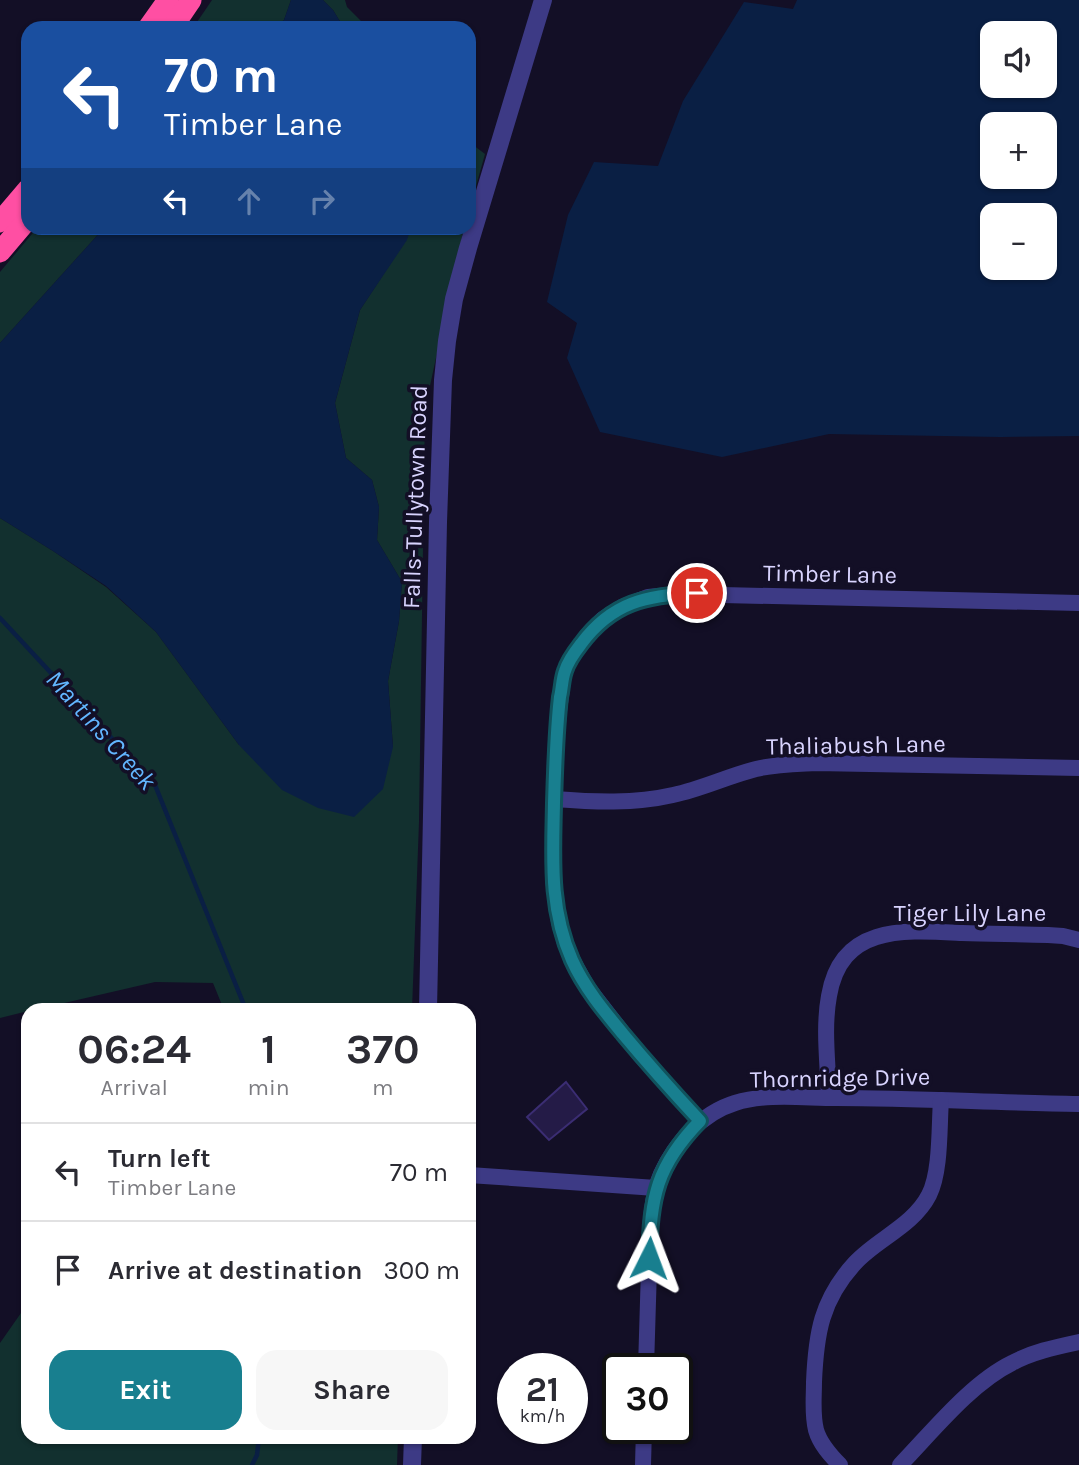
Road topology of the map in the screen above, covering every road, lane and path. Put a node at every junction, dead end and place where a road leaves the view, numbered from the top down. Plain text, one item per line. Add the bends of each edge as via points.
1 (168, 0) edge
2 (191, 0) edge
3 (543, 0) edge
4 (153, 21) edge
5 (177, 21) edge
6 (21, 197) edge
7 (476, 219) edge
8 (0, 222) edge
9 (21, 227) edge
10 (471, 235) edge
11 (0, 252) edge
12 (1079, 603) edge
13 (1079, 768) edge
14 (554, 799) junction
15 (1079, 940) edge
16 (428, 1003) edge
17 (829, 1098) junction
18 (941, 1100) junction
19 (1079, 1104) edge
20 (700, 1121) junction
21 (476, 1175) edge
22 (656, 1188) junction
23 (1079, 1342) edge
24 (646, 1353) edge
25 (413, 1444) edge
26 (644, 1444) edge
27 (412, 1465) edge
28 (643, 1465) edge
29 (840, 1465) edge
30 (900, 1465) edge

1 - 4 highway
2 - 5 highway
3 - 7 street, Falls-Tullytown Road
6 - 8 highway
9 - 11 highway
10 - 16 street, Falls-Tullytown Road via 454,299 443,380
12 - 14 street, Timber Lane via 697,593 634,602 603,619 570,658 559,711
13 - 14 street, Thaliabush Lane via 780,765 654,799
14 - 20 street, Timber Lane via 554,896 574,963 602,1008
15 - 17 street, Tiger Lily Lane via 927,930 869,938 839,965 829,995
17 - 18 street, Thornridge Drive
17 - 20 street, Thornridge Drive via 753,1099
18 - 19 street, Thornridge Drive
18 - 29 street via 937,1163 929,1195 919,1210 844,1275 823,1313 813,1410 820,1439
20 - 22 street, Thornridge Drive via 671,1156
21 - 22 street
22 - 24 street, Thornridge Drive via 650,1230
23 - 30 street via 1031,1354 988,1378
25 - 27 street
26 - 28 street

